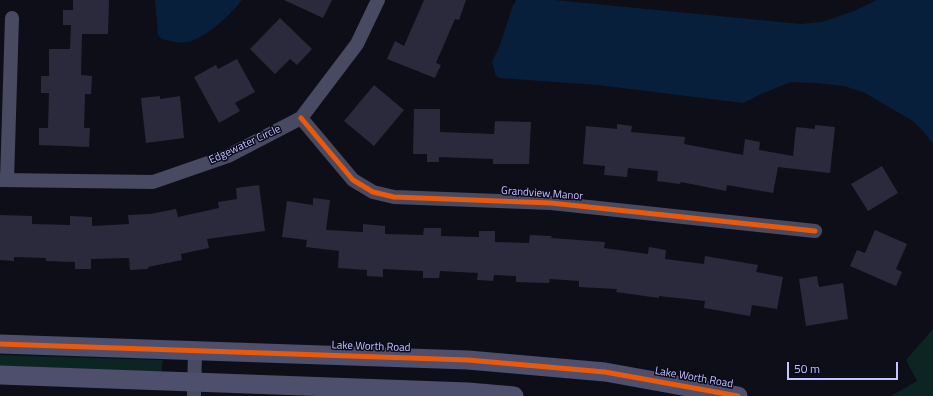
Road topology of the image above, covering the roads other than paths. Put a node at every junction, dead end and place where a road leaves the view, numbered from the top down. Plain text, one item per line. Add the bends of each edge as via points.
1 (378, 0) edge
2 (12, 18) dead end
3 (301, 118) junction
4 (4, 180) edge
5 (814, 231) dead end
6 (0, 344) edge
7 (195, 351) junction
8 (0, 375) edge
9 (194, 389) edge
10 (514, 396) edge
11 (738, 396) edge

1 - 3 street, Edgewater Circle via 357,44
2 - 4 street
3 - 4 street, Edgewater Circle via 228,156 153,182
3 - 5 street, Grandview Manor via 353,180 373,192 394,197 550,203
6 - 7 street, Lake Worth Road
7 - 9 street
7 - 11 street, Lake Worth Road via 468,360 605,372
8 - 9 street
9 - 10 street via 468,392

